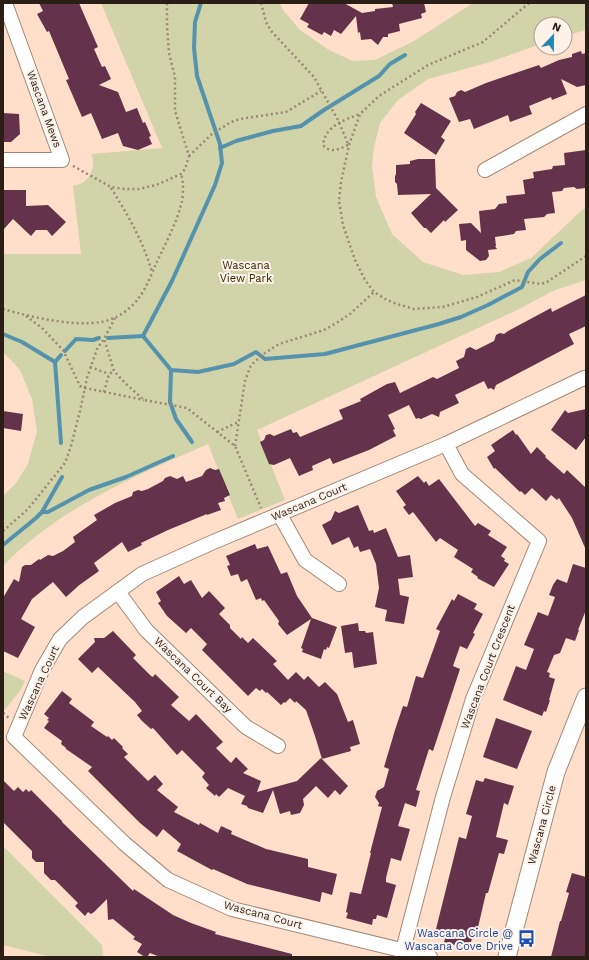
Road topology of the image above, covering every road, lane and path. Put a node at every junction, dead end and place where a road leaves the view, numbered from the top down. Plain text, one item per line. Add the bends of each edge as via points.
1 (5, 3) edge
2 (167, 3) edge
3 (261, 3) edge
4 (529, 3) edge
5 (321, 91) junction
6 (360, 114) junction
7 (586, 114) edge
8 (339, 122) junction
9 (349, 145) junction
10 (188, 156) junction
11 (3, 160) edge
12 (62, 160) junction
13 (485, 170) dead end
14 (181, 174) junction
15 (111, 187) junction
16 (586, 256) edge
17 (152, 272) junction
18 (374, 292) junction
19 (3, 309) edge
20 (26, 315) junction
21 (115, 318) junction
22 (104, 339) junction
23 (90, 367) junction
24 (114, 371) junction
25 (109, 374) junction
26 (586, 378) edge
27 (85, 388) junction
28 (104, 392) junction
29 (144, 400) junction
30 (238, 422) junction
31 (216, 432) junction
32 (446, 444) junction
33 (235, 446) junction
34 (280, 515) junction
35 (266, 520) junction
36 (3, 531) edge
37 (339, 584) dead end
38 (118, 592) junction
39 (586, 697) edge
40 (278, 746) dead end
41 (403, 950) junction
42 (430, 957) edge
43 (507, 957) edge

1 - 12 street, Wascana Mews
2 - 10 path via 175,111
3 - 5 path via 266,22 272,32 314,77
4 - 6 path via 483,42 428,65 379,96
5 - 8 path
5 - 10 path via 286,112 240,119 221,128
6 - 8 path
6 - 9 path
7 - 13 street
8 - 9 path
8 - 9 path via 326,135 323,145 335,151
9 - 18 path via 339,201 343,225 355,260
10 - 14 path
11 - 12 street, Wascana Mews
12 - 15 path
14 - 15 path via 139,189
14 - 17 path via 183,192 178,214
15 - 17 path via 131,220
16 - 18 path via 547,282 541,284 515,280 461,303 428,309 414,309 397,304
17 - 21 path via 138,299
18 - 30 path via 350,314 324,330 279,344 257,359 251,365 244,381
19 - 20 path
20 - 21 path via 81,323
20 - 27 path via 63,350 80,386
21 - 22 path
22 - 23 path
22 - 24 path
23 - 25 path
23 - 27 path
24 - 25 path
24 - 29 path
25 - 28 path
26 - 32 street, Wascana Court
27 - 28 path
27 - 36 path via 65,462 28,509
28 - 29 path
29 - 31 path via 187,408
30 - 31 path
30 - 33 path
31 - 33 path
32 - 34 street, Wascana Court
32 - 41 street, Wascana Court Crescent via 462,474 539,541 473,699 443,797
33 - 35 path
34 - 35 street, Wascana Court
34 - 37 street via 305,560
35 - 38 street, Wascana Court via 142,574
38 - 40 street, Wascana Court Bay via 146,630 246,727
38 - 41 street, Wascana Court via 60,639 42,670 14,737 125,844 168,880 232,909
39 - 43 street, Wascana Circle via 556,772
41 - 42 street, Wascana Court

